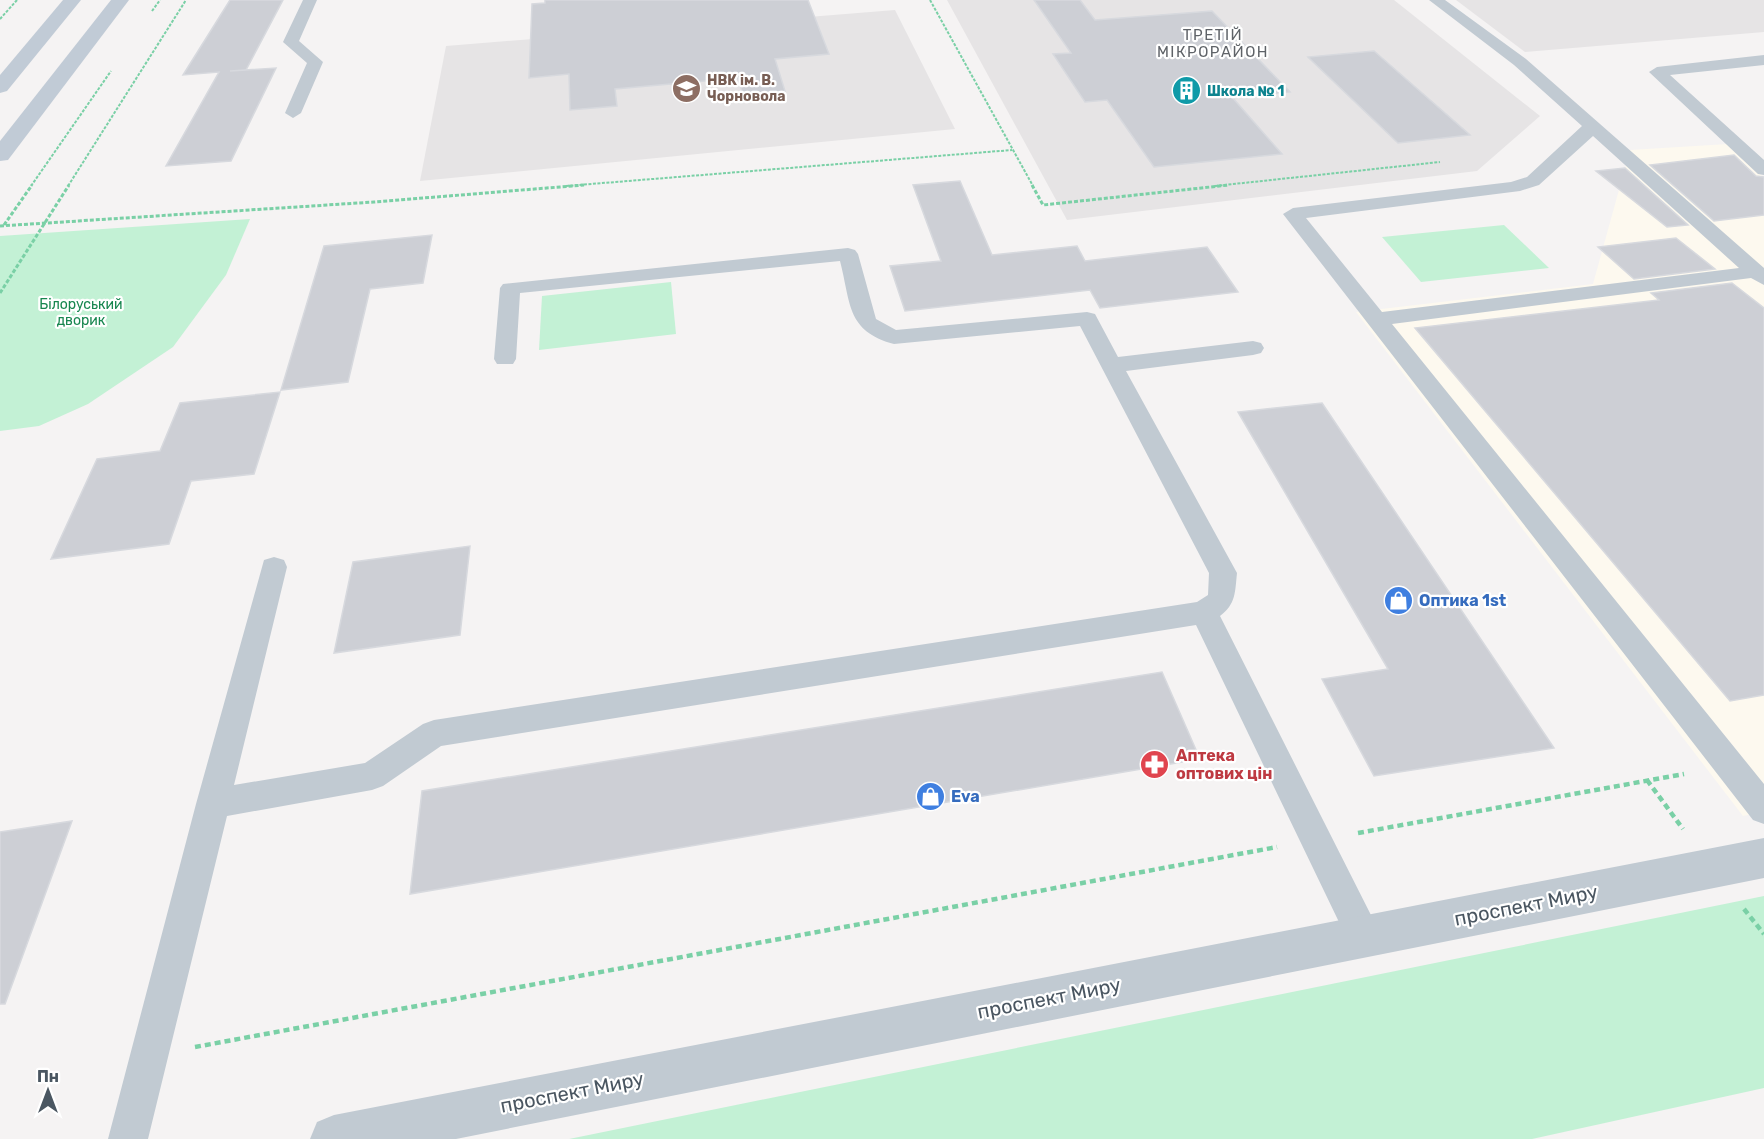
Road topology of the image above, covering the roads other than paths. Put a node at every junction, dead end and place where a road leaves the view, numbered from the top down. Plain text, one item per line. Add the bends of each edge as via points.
1 (72, 0) edge
2 (120, 0) edge
3 (310, 0) edge
4 (1436, 0) edge
5 (1764, 60) edge
6 (0, 87) edge
7 (293, 113) dead end
8 (1593, 126) junction
9 (0, 153) edge
10 (1764, 170) edge
11 (1759, 276) edge
12 (1377, 319) junction
13 (1253, 348) dead end
14 (505, 359) dead end
15 (1112, 365) junction
16 (274, 567) dead end
17 (1204, 612) junction
18 (212, 804) junction
19 (1764, 809) edge
20 (1764, 858) edge
21 (1363, 935) junction
22 (128, 1139) edge
23 (334, 1139) edge

1 - 6 street
2 - 9 street
3 - 7 lane via 291,42 315,62
4 - 8 lane via 1520,62
5 - 10 lane via 1657,72
8 - 11 lane
8 - 12 lane via 1533,182 1293,214
11 - 12 lane
12 - 19 lane
13 - 15 lane
14 - 15 lane via 510,288 848,254 866,322 877,331 894,337 917,337 1088,320
15 - 17 lane via 1223,573 1221,600
16 - 18 lane
17 - 18 lane via 434,734 372,776
17 - 21 lane
18 - 22 lane
20 - 21 street, проспект Миру
21 - 23 street, проспект Миру

